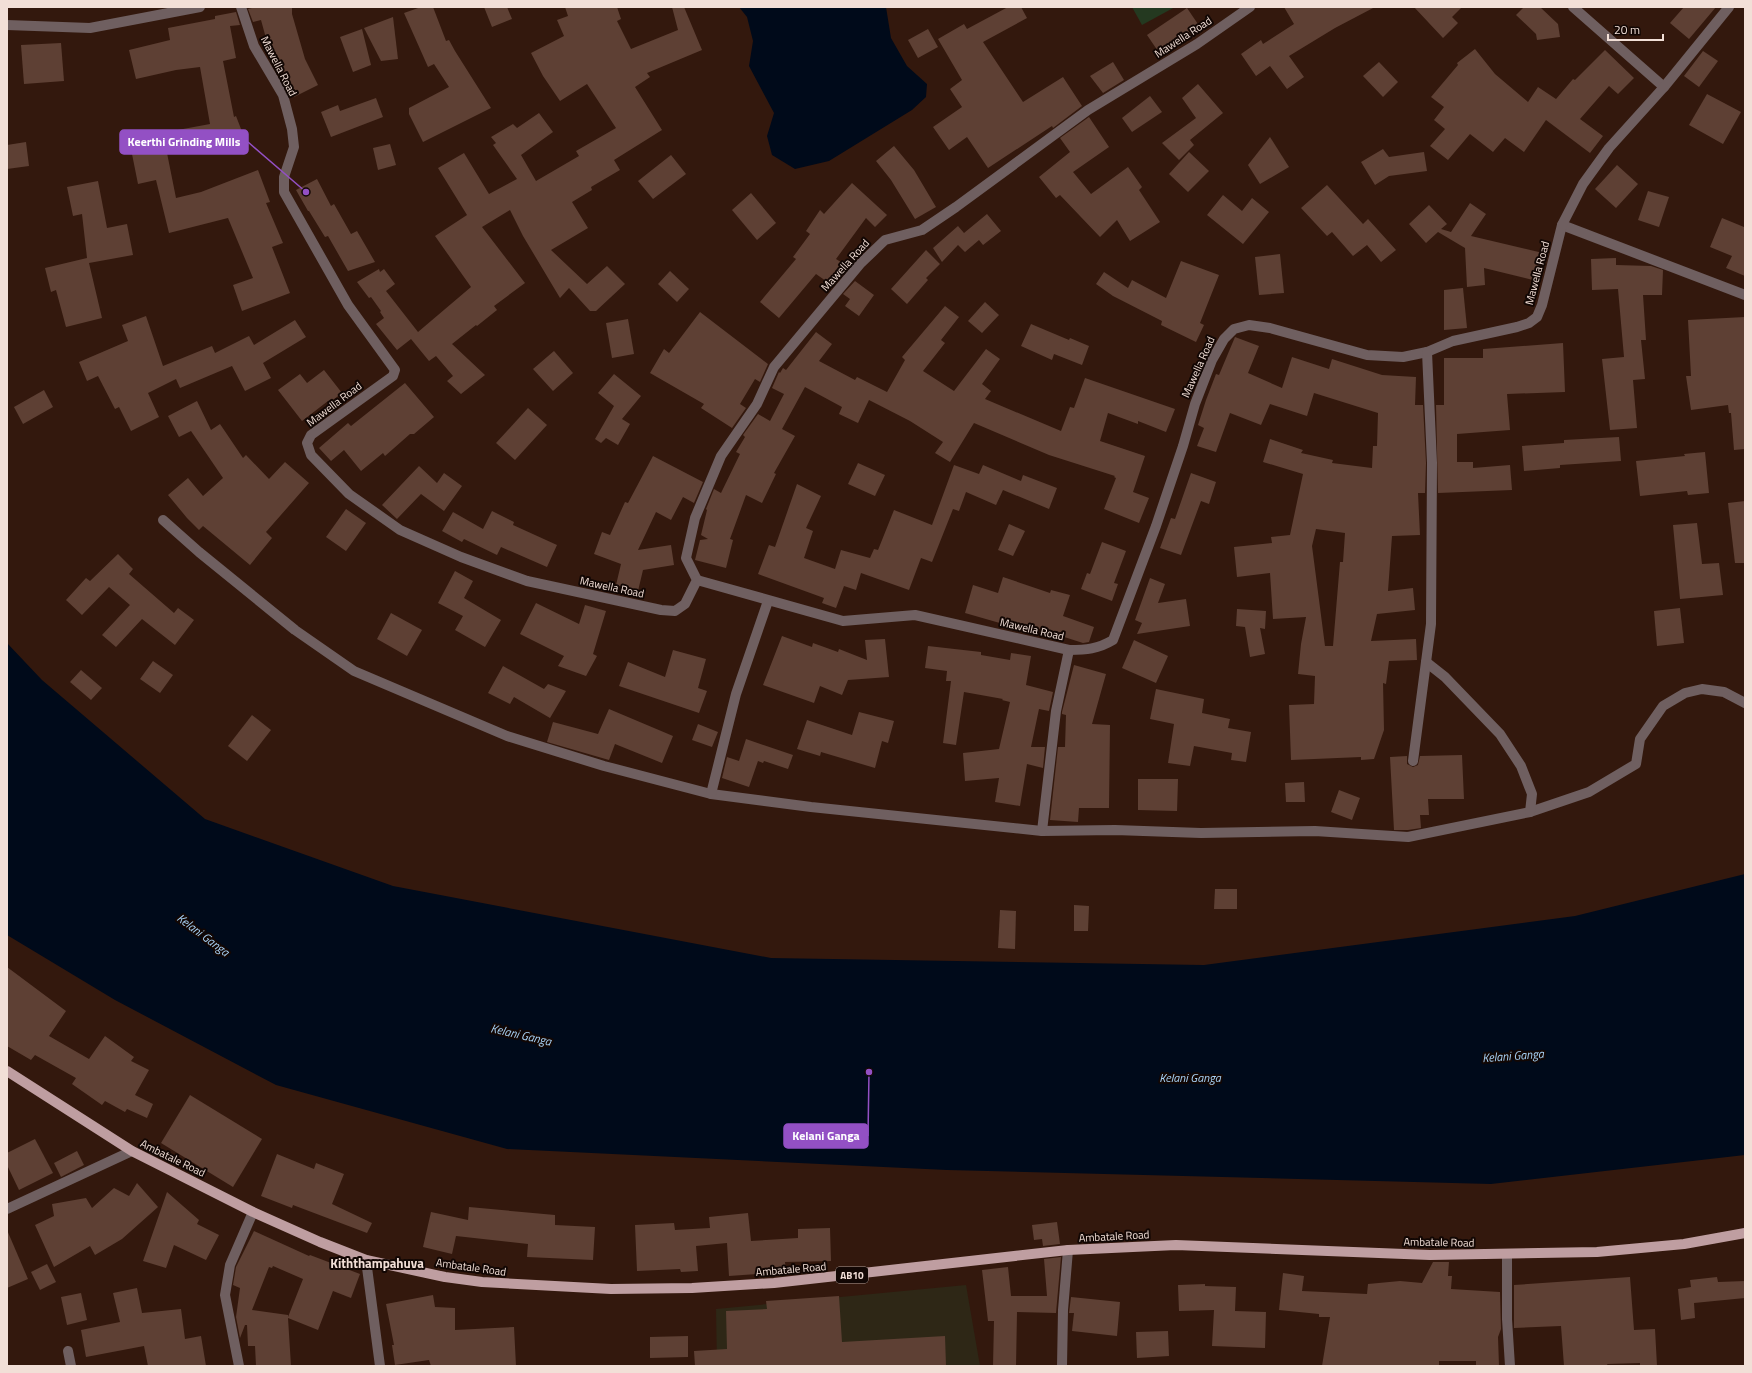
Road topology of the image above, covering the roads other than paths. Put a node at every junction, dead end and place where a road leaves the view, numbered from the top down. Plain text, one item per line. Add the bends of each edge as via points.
1 (200, 7) edge
2 (241, 7) edge
3 (1250, 7) edge
4 (1573, 7) edge
5 (1729, 7) edge
6 (7, 25) edge
7 (1664, 87) junction
8 (1562, 226) junction
9 (1745, 295) edge
10 (1427, 352) junction
11 (163, 520) dead end
12 (697, 580) junction
13 (768, 601) junction
14 (1069, 650) junction
15 (1426, 662) junction
16 (1745, 703) edge
17 (1413, 761) dead end
18 (711, 794) junction
19 (1530, 812) junction
20 (1042, 831) junction
21 (7, 1070) edge
22 (132, 1151) junction
23 (7, 1209) edge
24 (253, 1212) junction
25 (1745, 1233) edge
26 (1068, 1250) junction
27 (1508, 1254) junction
28 (366, 1260) junction
29 (68, 1351) dead end
30 (71, 1366) edge
31 (240, 1366) edge
32 (380, 1366) edge
33 (1062, 1366) edge
34 (1510, 1366) edge

1 - 6 street via 90,28
2 - 12 street, Mawella Road via 254,46 284,95 292,129 294,147 284,177 284,192 348,305 394,370 393,376 311,435 307,443 310,455 350,494 400,530 461,557 527,581 675,611 685,604
3 - 12 street, Mawella Road via 1197,44 1088,110 922,230 885,240 860,264 774,367 757,404 721,456 694,518 686,558
4 - 7 street
5 - 7 street, Mawella Road
7 - 8 street, Mawella Road via 1609,148 1583,184
8 - 9 street via 1658,260
8 - 10 street, Mawella Road via 1537,317 1517,327 1453,341
10 - 14 street, Mawella Road via 1403,357 1367,355 1270,328 1249,325 1234,329 1224,339 1212,360 1195,404 1156,526 1113,640 1090,650
10 - 15 street via 1432,464 1432,593
11 - 18 street via 295,630 354,671 507,736 604,766
12 - 13 street, Mawella Road
13 - 14 street, Mawella Road via 843,620 915,615
13 - 18 street via 736,694
14 - 20 street via 1056,711
15 - 17 street
15 - 19 street via 1445,677 1500,734 1521,766 1532,794
16 - 19 street via 1724,692 1702,689 1685,694 1663,706 1640,739 1636,764 1589,792
18 - 20 street
19 - 20 street via 1408,837 1315,831
21 - 22 main road, Ambatale Road / AB10
22 - 23 street
22 - 24 main road, Ambatale Road / AB10
24 - 28 main road, Ambatale Road / AB10
24 - 31 street via 230,1265 225,1295
25 - 27 main road, Ambatale Road / AB10 via 1684,1244 1605,1251
26 - 27 main road, Ambatale Road / AB10 via 1176,1245 1430,1255
26 - 28 main road, Ambatale Road / AB10 via 774,1283 692,1288 611,1289 482,1282
26 - 33 street
27 - 34 street via 1507,1319
28 - 32 street
29 - 30 street

